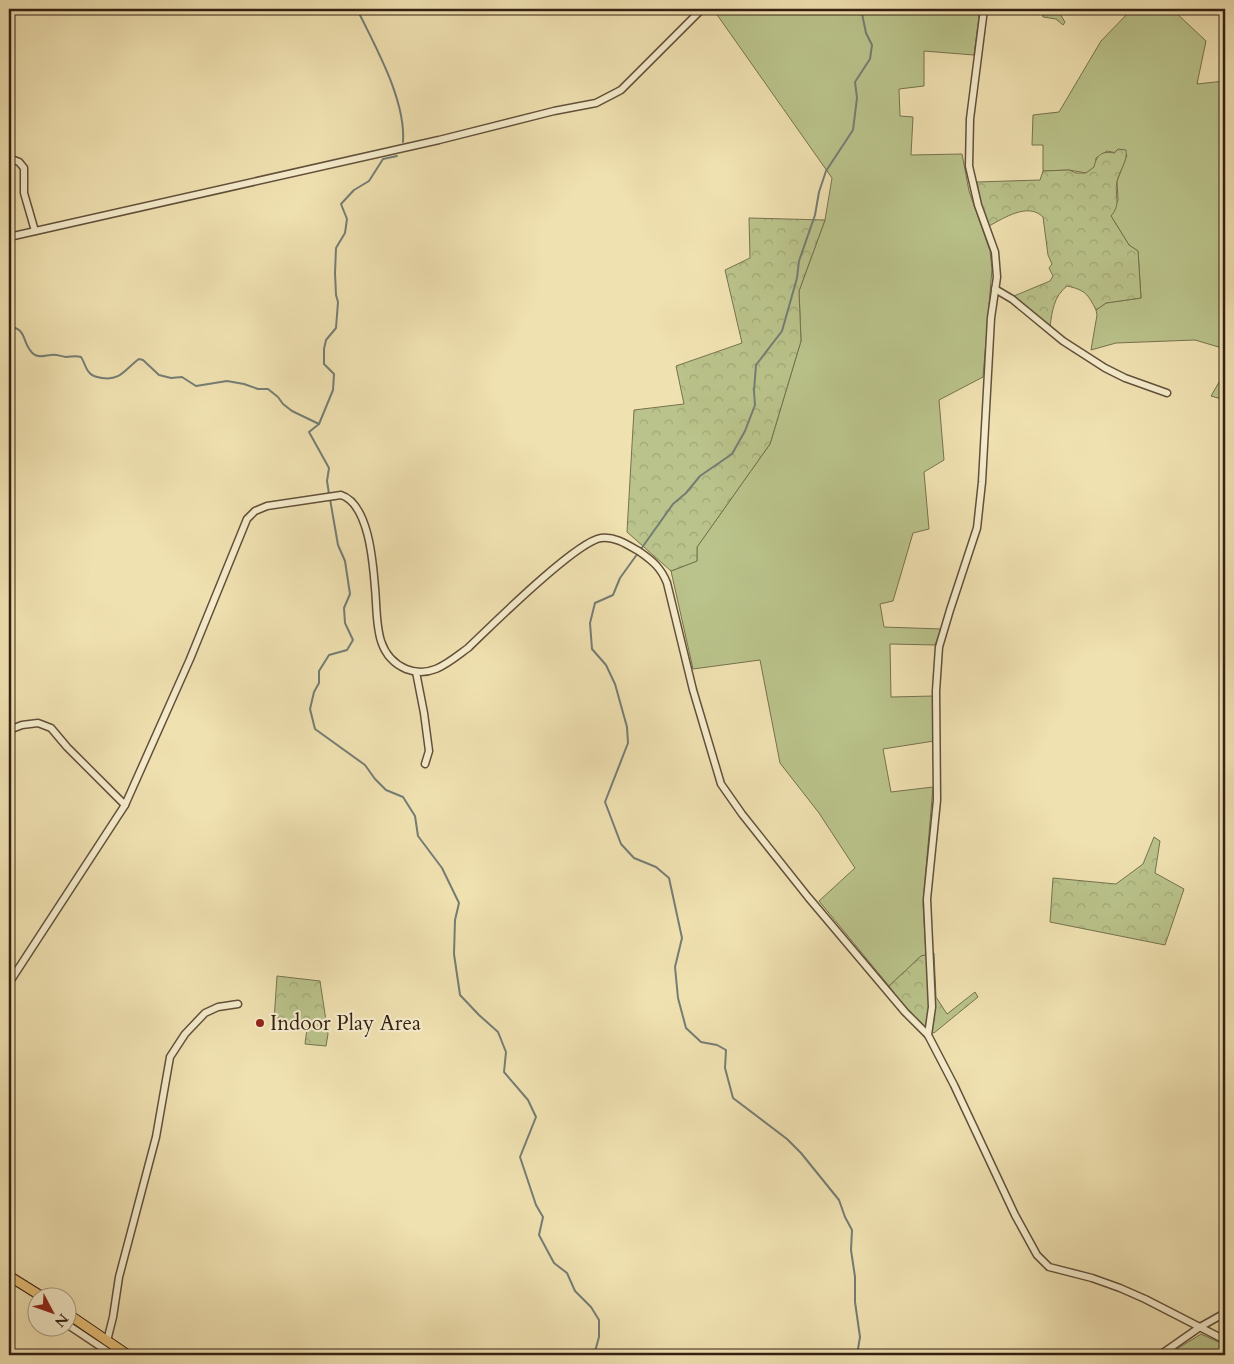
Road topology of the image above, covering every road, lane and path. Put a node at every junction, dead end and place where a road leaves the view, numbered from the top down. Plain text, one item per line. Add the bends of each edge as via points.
1 (702, 9) edge
2 (984, 9) edge
3 (9, 158) edge
4 (35, 231) junction
5 (9, 237) edge
6 (995, 289) junction
7 (1167, 393) dead end
8 (416, 672) junction
9 (9, 730) edge
10 (426, 764) dead end
11 (125, 805) junction
12 (9, 983) edge
13 (238, 1004) dead end
14 (928, 1035) junction
15 (9, 1276) edge
16 (28, 1288) edge
17 (1225, 1313) edge
18 (78, 1321) edge
19 (1200, 1327) junction
20 (78, 1332) edge
21 (1225, 1340) edge
22 (107, 1341) junction
23 (113, 1355) edge
24 (128, 1355) edge
25 (1160, 1355) edge

1 - 4 street via 620,90 596,103
2 - 6 street via 970,119 969,164 978,205 995,252
3 - 4 street via 24,168 24,193
4 - 5 street
6 - 7 street via 1063,341 1105,368
6 - 14 street via 979,519 939,647 937,800 927,899 932,1007
8 - 10 street via 429,751
8 - 11 street via 391,660 382,646 365,526 352,501 339,496 267,506 255,511 244,523 186,667
8 - 14 street via 424,673 452,660 567,558 593,541 611,539 627,544 643,555 660,568 667,583 693,690 721,784 808,897
9 - 11 street via 38,724 51,728
11 - 12 street
13 - 22 street via 205,1013 185,1034 170,1057 156,1137 119,1277
14 - 19 street via 1012,1209 1038,1255 1049,1267 1120,1288
15 - 16 highway
17 - 19 street
18 - 22 highway
19 - 21 street
19 - 25 street
20 - 23 street
22 - 24 highway

